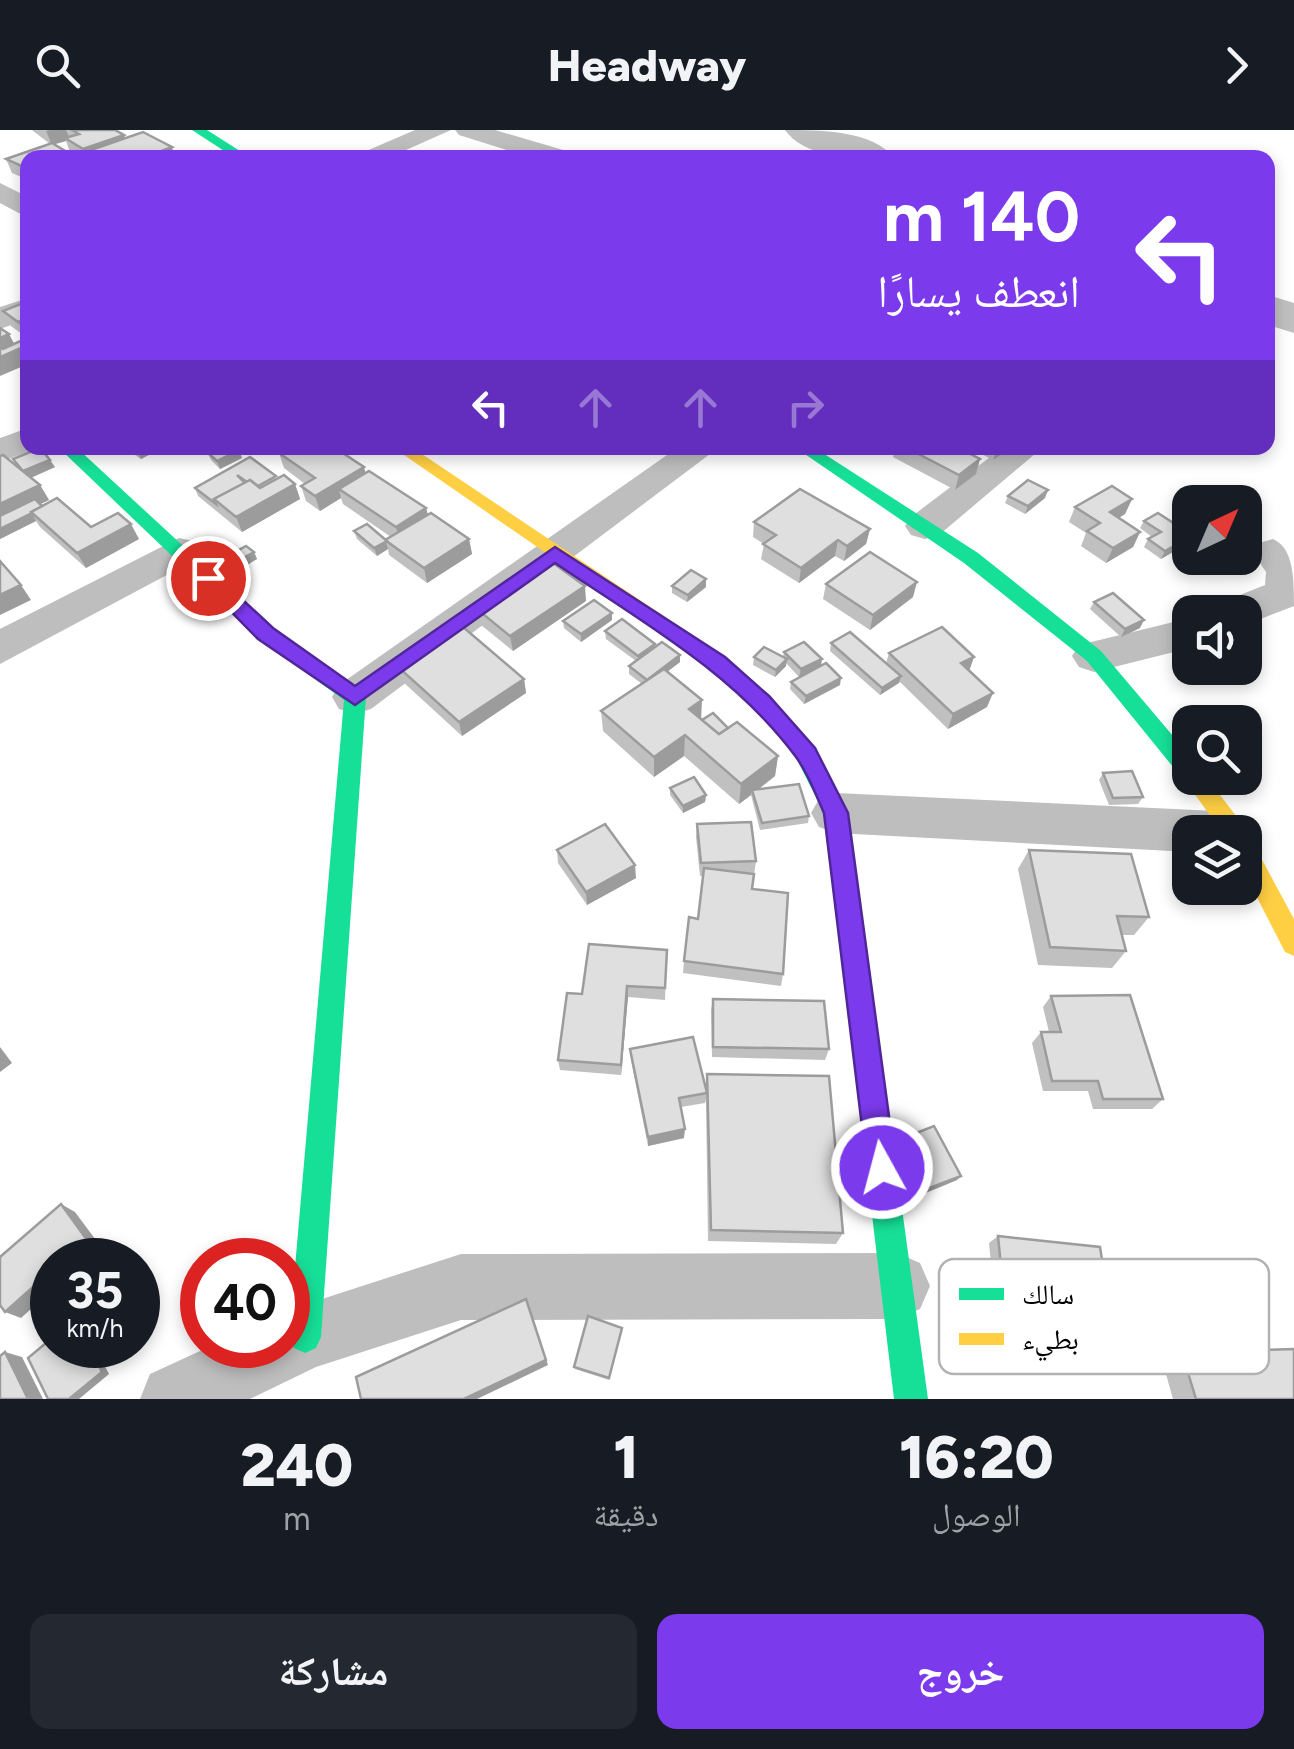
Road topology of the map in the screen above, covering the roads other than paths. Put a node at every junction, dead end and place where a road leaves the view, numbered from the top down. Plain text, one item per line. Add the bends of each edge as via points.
1 (198, 130) edge
2 (438, 130) edge
3 (468, 130) edge
4 (232, 150) edge
5 (384, 150) edge
6 (534, 150) edge
7 (75, 455) edge
8 (412, 455) edge
9 (690, 455) edge
10 (815, 455) edge
11 (1015, 455) edge
12 (925, 526) junction
13 (179, 551) junction
14 (1274, 553) dead end
15 (555, 554) junction
16 (1262, 602) edge
17 (1172, 637) edge
18 (0, 648) edge
19 (1094, 656) junction
20 (355, 697) junction
21 (1172, 750) edge
22 (836, 813) junction
23 (1172, 830) edge
24 (1262, 883) edge
25 (1294, 944) edge
26 (310, 1274) edge
27 (897, 1286) junction
28 (310, 1336) edge
29 (241, 1368) edge
30 (175, 1399) edge
31 (911, 1399) edge

1 - 4 street
2 - 5 street
3 - 6 street
7 - 13 street
8 - 15 street
9 - 15 street
10 - 12 street
11 - 12 street
12 - 19 street
13 - 18 street
13 - 20 street via 266,634
14 - 16 street via 1286,571 1286,592
15 - 20 street
15 - 22 street via 718,662 762,702 807,754
17 - 19 street
19 - 21 street
20 - 26 street
22 - 23 street
22 - 27 street
24 - 25 street
27 - 28 street via 461,1287
27 - 31 street
29 - 30 street

